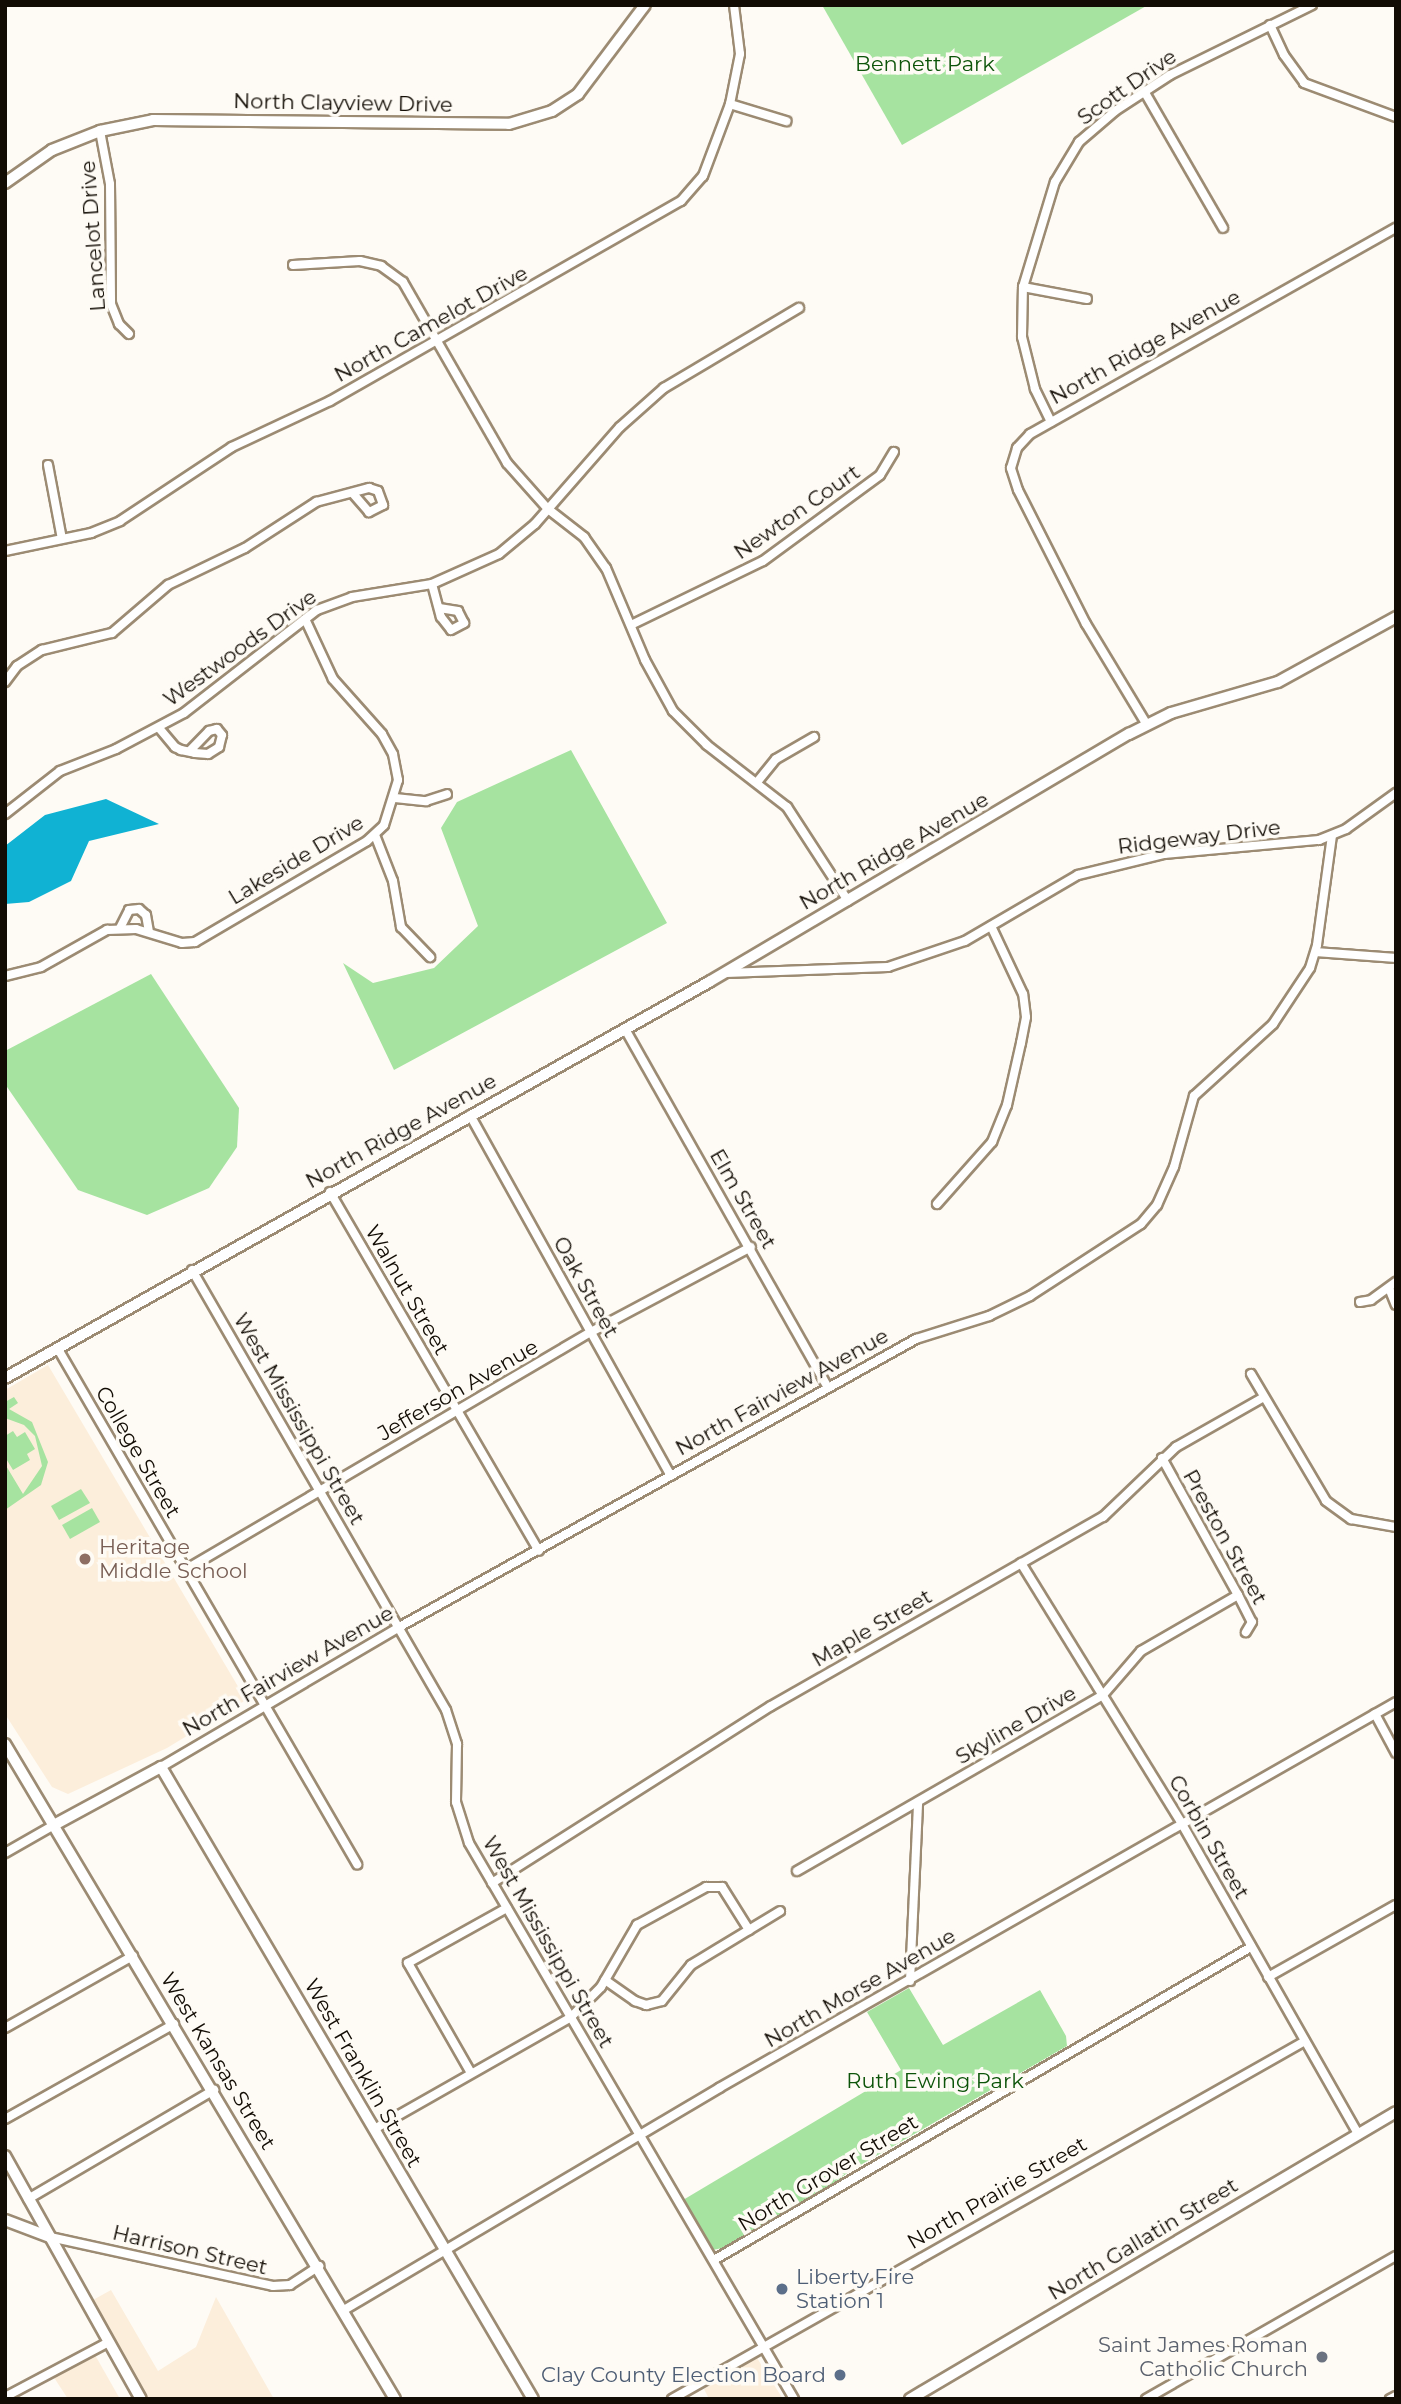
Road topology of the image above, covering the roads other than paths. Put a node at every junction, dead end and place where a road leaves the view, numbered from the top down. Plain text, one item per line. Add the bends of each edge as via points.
1 (645, 5) edge
2 (734, 5) edge
3 (1312, 5) edge
4 (1270, 25) junction
5 (1144, 91) junction
6 (730, 104) junction
7 (1396, 117) edge
8 (786, 121) dead end
9 (100, 131) junction
10 (5, 183) edge
11 (1223, 228) dead end
12 (1396, 228) edge
13 (293, 265) dead end
14 (1023, 287) junction
15 (1087, 299) dead end
16 (799, 308) dead end
17 (129, 334) dead end
18 (438, 341) junction
19 (1052, 422) junction
20 (894, 452) dead end
21 (48, 465) dead end
22 (354, 495) dead end
23 (548, 509) junction
24 (62, 539) junction
25 (5, 551) edge
26 (432, 584) junction
27 (439, 608) dead end
28 (1396, 617) edge
29 (305, 619) junction
30 (633, 624) junction
31 (5, 682) edge
32 (1147, 725) junction
33 (159, 728) junction
34 (814, 737) dead end
35 (190, 751) dead end
36 (758, 781) junction
37 (1396, 793) edge
38 (447, 794) dead end
39 (395, 798) junction
40 (5, 814) edge
41 (375, 835) junction
42 (1332, 836) junction
43 (848, 901) junction
44 (991, 926) junction
45 (120, 928) junction
46 (149, 932) junction
47 (1316, 953) junction
48 (430, 957) dead end
49 (1396, 958) edge
50 (723, 973) junction
51 (5, 976) edge
52 (625, 1029) junction
53 (470, 1115) junction
54 (330, 1192) junction
55 (937, 1204) dead end
56 (751, 1247) junction
57 (192, 1270) junction
58 (1393, 1285) edge
59 (1360, 1302) dead end
60 (1396, 1305) edge
61 (591, 1332) junction
62 (58, 1349) junction
63 (1251, 1374) dead end
64 (5, 1378) edge
65 (828, 1388) junction
66 (1264, 1397) junction
67 (458, 1413) junction
68 (1162, 1458) junction
69 (671, 1476) junction
70 (320, 1488) junction
71 (1396, 1527) edge
72 (539, 1551) junction
73 (1021, 1563) junction
74 (185, 1570) junction
75 (1238, 1594) junction
76 (401, 1626) junction
77 (1246, 1632) dead end
78 (1103, 1695) junction
79 (1396, 1702) edge
80 (264, 1706) junction
81 (1374, 1714) junction
82 (5, 1744) edge
83 (1396, 1753) edge
84 (161, 1767) junction
85 (918, 1802) junction
86 (1182, 1824) junction
87 (54, 1825) junction
88 (5, 1853) edge
89 (357, 1864) dead end
90 (797, 1871) dead end
91 (492, 1883) junction
92 (1396, 1905) edge
93 (506, 1908) junction
94 (780, 1910) dead end
95 (749, 1930) junction
96 (1251, 1947) junction
97 (133, 1956) junction
98 (1268, 1977) junction
99 (605, 1980) junction
100 (910, 1981) junction
101 (571, 2017) junction
102 (174, 2024) junction
103 (5, 2028) edge
104 (1305, 2041) junction
105 (471, 2073) junction
106 (214, 2090) junction
107 (1396, 2112) edge
108 (5, 2119) edge
109 (376, 2128) junction
110 (640, 2134) junction
111 (1358, 2134) junction
112 (5, 2156) edge
113 (29, 2199) junction
114 (5, 2220) edge
115 (50, 2237) junction
116 (444, 2250) junction
117 (1396, 2256) edge
118 (714, 2260) junction
119 (319, 2266) junction
120 (344, 2310) junction
121 (109, 2342) junction
122 (764, 2347) junction
123 (1396, 2396) edge
124 (5, 2397) edge
125 (141, 2399) edge
126 (396, 2399) edge
127 (533, 2399) edge
128 (672, 2399) edge
129 (794, 2399) edge
130 (910, 2399) edge
131 (1146, 2399) edge
132 (1390, 2399) edge

1 - 9 street, North Clayview Drive via 578,94 552,111 509,124 153,120
2 - 6 street, North Camelot Drive via 740,54
3 - 4 street, Scott Drive
4 - 5 street, Scott Drive
4 - 7 street via 1304,83
5 - 11 street
5 - 14 street, Scott Drive via 1079,142 1055,182
6 - 8 street
6 - 18 street, North Camelot Drive via 703,176 681,201
9 - 10 street, North Clayview Drive via 52,150
9 - 17 street, Lancelot Drive via 110,184 111,304
12 - 19 street, North Ridge Avenue
13 - 18 street via 360,261 381,265 407,287
14 - 15 street
14 - 19 street, Scott Drive via 1022,337 1035,389
16 - 23 street, Westwoods Drive via 664,388 620,427
18 - 23 street via 508,463
18 - 24 street, North Camelot Drive via 330,401 232,447 120,521
19 - 32 street, North Ridge Avenue via 1020,443 1014,454 1013,477 1055,568
20 - 30 street, Newton Court via 880,475 763,561
21 - 24 street
22 - 31 street via 316,502 292,514 245,548 168,584 111,633 35,653
23 - 26 street, Westwoods Drive via 499,554
23 - 30 street via 591,548
24 - 25 street, North Camelot Drive
26 - 27 street
26 - 29 street, Westwoods Drive via 345,598
28 - 32 street via 1279,682 1205,702
29 - 33 street, Westwoods Drive via 210,696
29 - 39 street, Lakeside Drive via 333,679 387,743 396,767
30 - 36 street via 645,660 673,711 707,745
32 - 43 street, North Ridge Avenue
33 - 35 street via 169,744
33 - 40 street, Westwoods Drive via 60,771
34 - 36 street via 776,759
36 - 43 street via 810,838
37 - 42 street, Ridgeway Drive
38 - 39 street via 426,801
39 - 41 street, Lakeside Drive
41 - 46 street, Lakeside Drive via 201,939 182,943
41 - 48 street via 393,881 401,927
42 - 44 street, Ridgeway Drive via 1164,854 1109,865 1052,887
42 - 47 street, North Fairview Avenue
43 - 50 street, North Ridge Avenue
44 - 50 street, Ridgeway Drive via 939,953 888,967
44 - 55 street via 1023,994 1026,1017 1021,1043 1007,1105 992,1142
45 - 46 street, Lakeside Drive
45 - 46 street via 129,910 139,909 146,915
45 - 51 street, Lakeside Drive via 93,936 41,967
47 - 49 street
47 - 65 street, North Fairview Avenue via 1300,988 1273,1024 1194,1096 1174,1167 1157,1205 1141,1224 1030,1296 989,1316 924,1335
50 - 52 street, North Ridge Avenue
52 - 53 street, North Ridge Avenue
52 - 56 street, Elm Street
53 - 54 street, North Ridge Avenue
53 - 61 street, Oak Street
54 - 57 street, North Ridge Avenue
54 - 67 street, Walnut Street
56 - 61 street, Jefferson Avenue
56 - 65 street, Elm Street
57 - 62 street, North Ridge Avenue
57 - 70 street, West Mississippi Street
58 - 59 street
58 - 60 street
61 - 67 street, Jefferson Avenue
61 - 69 street, Oak Street
62 - 64 street, North Ridge Avenue
62 - 74 street, College Street
63 - 66 street
65 - 69 street, North Fairview Avenue
66 - 68 street, Maple Street
66 - 71 street via 1326,1500 1351,1519
67 - 70 street, Jefferson Avenue
67 - 72 street, Walnut Street
68 - 73 street, Maple Street via 1102,1517
68 - 75 street, Preston Street
69 - 72 street, North Fairview Avenue
70 - 74 street, Jefferson Avenue
70 - 76 street, West Mississippi Street
72 - 76 street, North Fairview Avenue
73 - 78 street, Corbin Street
73 - 91 street, Maple Street via 771,1706
74 - 80 street, College Street
75 - 77 street, Preston Street via 1252,1622
75 - 78 street, Skyline Drive via 1141,1651
76 - 80 street, North Fairview Avenue
76 - 91 street, West Mississippi Street via 451,1721 457,1744 456,1802 468,1843
78 - 85 street, Skyline Drive
78 - 86 street, Corbin Street
79 - 81 street, North Morse Avenue
80 - 84 street, North Fairview Avenue
80 - 89 street, College Street
81 - 83 street
81 - 86 street, North Morse Avenue
82 - 87 street, West Kansas Street
84 - 87 street, North Fairview Avenue
84 - 109 street, West Franklin Street
85 - 90 street, Skyline Drive
85 - 100 street
86 - 96 street, Corbin Street
86 - 100 street, North Morse Avenue
87 - 88 street
87 - 97 street, West Kansas Street
91 - 93 street, West Mississippi Street
92 - 98 street
93 - 101 street, West Mississippi Street
93 - 105 street via 408,1964
94 - 95 street
95 - 99 street via 691,1965 662,2001 646,2005 635,2001
95 - 99 street via 722,1887 706,1887 637,1925
96 - 98 street, Corbin Street
96 - 118 street, North Grover Street
97 - 102 street, West Kansas Street
97 - 103 street
98 - 104 street, Corbin Street
99 - 101 street
100 - 110 street, North Morse Avenue
101 - 105 street
101 - 110 street, West Mississippi Street
102 - 106 street, West Kansas Street
102 - 108 street
104 - 111 street, Corbin Street
104 - 122 street, North Prairie Street
105 - 109 street
106 - 113 street
106 - 119 street, West Kansas Street
107 - 111 street, North Gallatin Street
109 - 116 street, West Franklin Street
110 - 116 street, North Morse Avenue
110 - 118 street, West Mississippi Street
111 - 130 street, North Gallatin Street
112 - 113 main road
113 - 115 main road
114 - 115 main road
115 - 119 street, Harrison Street via 273,2286 289,2285
115 - 121 main road
116 - 120 street, North Morse Avenue
116 - 127 street, West Franklin Street
117 - 131 street
118 - 122 street, West Mississippi Street
119 - 120 street, West Kansas Street
120 - 126 street, West Kansas Street
121 - 124 street
121 - 125 main road
122 - 128 street, North Prairie Street
122 - 129 street, West Mississippi Street
123 - 132 street

